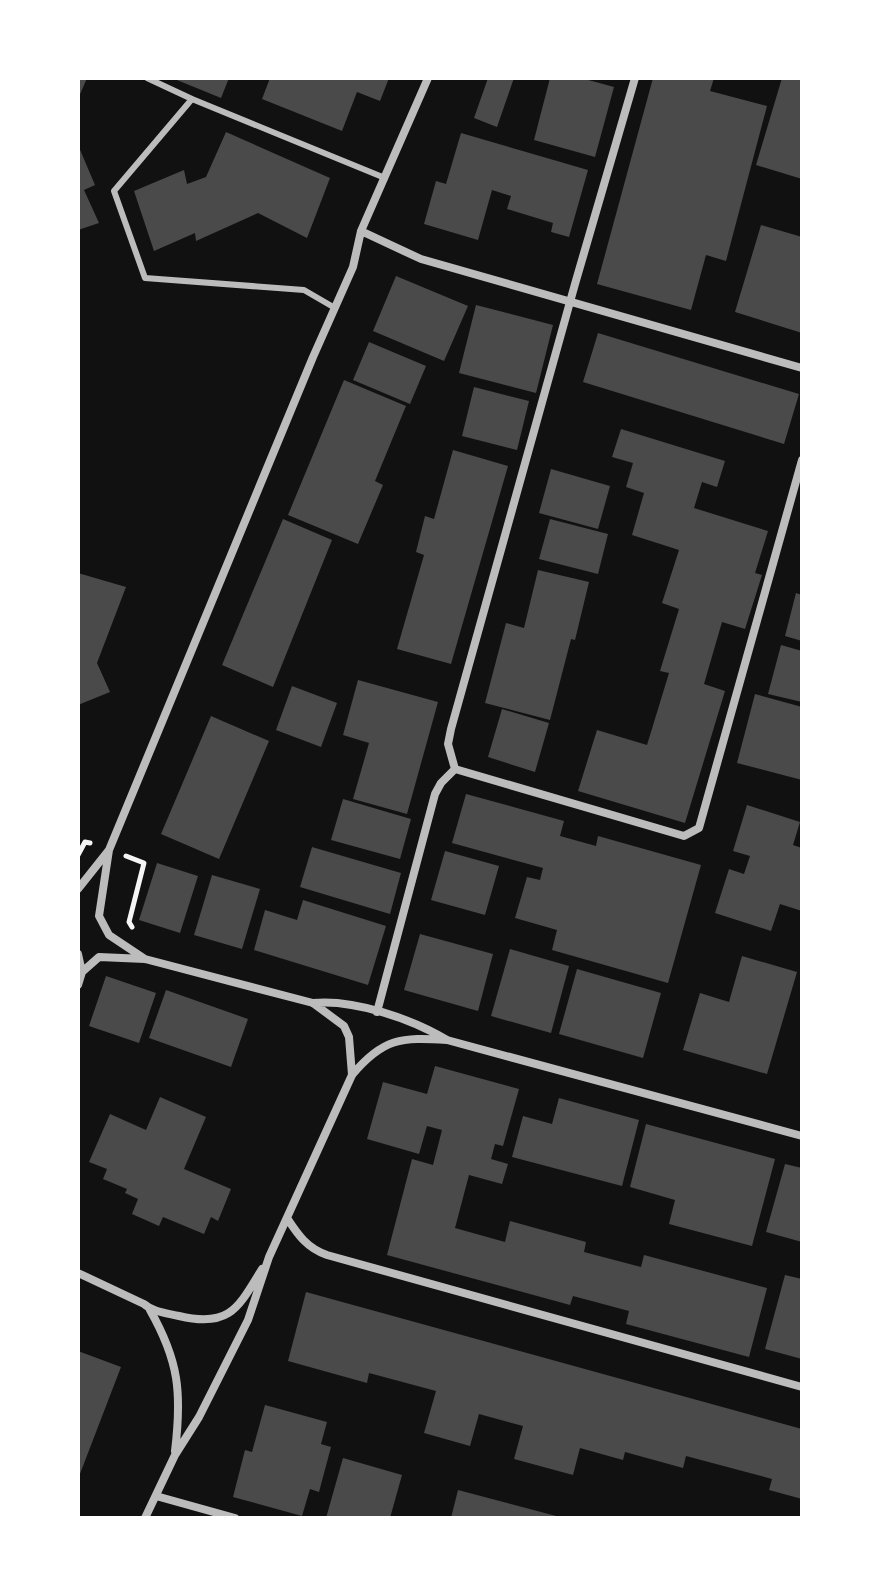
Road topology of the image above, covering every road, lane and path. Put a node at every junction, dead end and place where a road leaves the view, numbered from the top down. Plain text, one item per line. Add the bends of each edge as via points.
1 (147, 78) edge
2 (428, 78) edge
3 (635, 78) edge
4 (192, 99) junction
5 (385, 178) junction
6 (361, 231) junction
7 (570, 301) junction
8 (335, 308) junction
9 (802, 368) edge
10 (802, 460) edge
11 (455, 769) junction
12 (109, 850) junction
13 (78, 889) edge
14 (78, 954) edge
15 (145, 959) junction
16 (82, 972) junction
17 (78, 985) edge
18 (313, 1003) junction
19 (377, 1012) junction
20 (447, 1040) junction
21 (352, 1075) junction
22 (802, 1136) edge
23 (287, 1218) junction
24 (269, 1257) junction
25 (78, 1273) edge
26 (150, 1310) junction
27 (802, 1387) edge
28 (175, 1455) junction
29 (156, 1496) junction
30 (145, 1518) edge
31 (235, 1518) edge

1 - 4 lane
2 - 5 street
3 - 7 street
4 - 5 lane
4 - 8 lane via 114,191 145,278 304,290
5 - 6 street
6 - 7 street via 421,259
6 - 8 street
7 - 9 street
7 - 11 street via 451,729 448,744
8 - 12 street
10 - 11 street via 699,828 684,836
11 - 19 street via 435,794
12 - 13 street
12 - 15 street via 99,916 109,935
14 - 16 street
15 - 16 street via 99,957
15 - 18 street
16 - 17 street
18 - 19 street
18 - 21 street via 344,1026
19 - 20 street via 425,1026
20 - 21 street via 392,1043 370,1054
20 - 22 street
21 - 23 street
23 - 24 street
23 - 27 street via 314,1250 327,1255
24 - 26 street via 238,1309 225,1317 198,1321
24 - 28 street via 248,1320
25 - 26 street
26 - 28 street via 172,1353 179,1389
28 - 29 street
29 - 30 street
29 - 31 street

